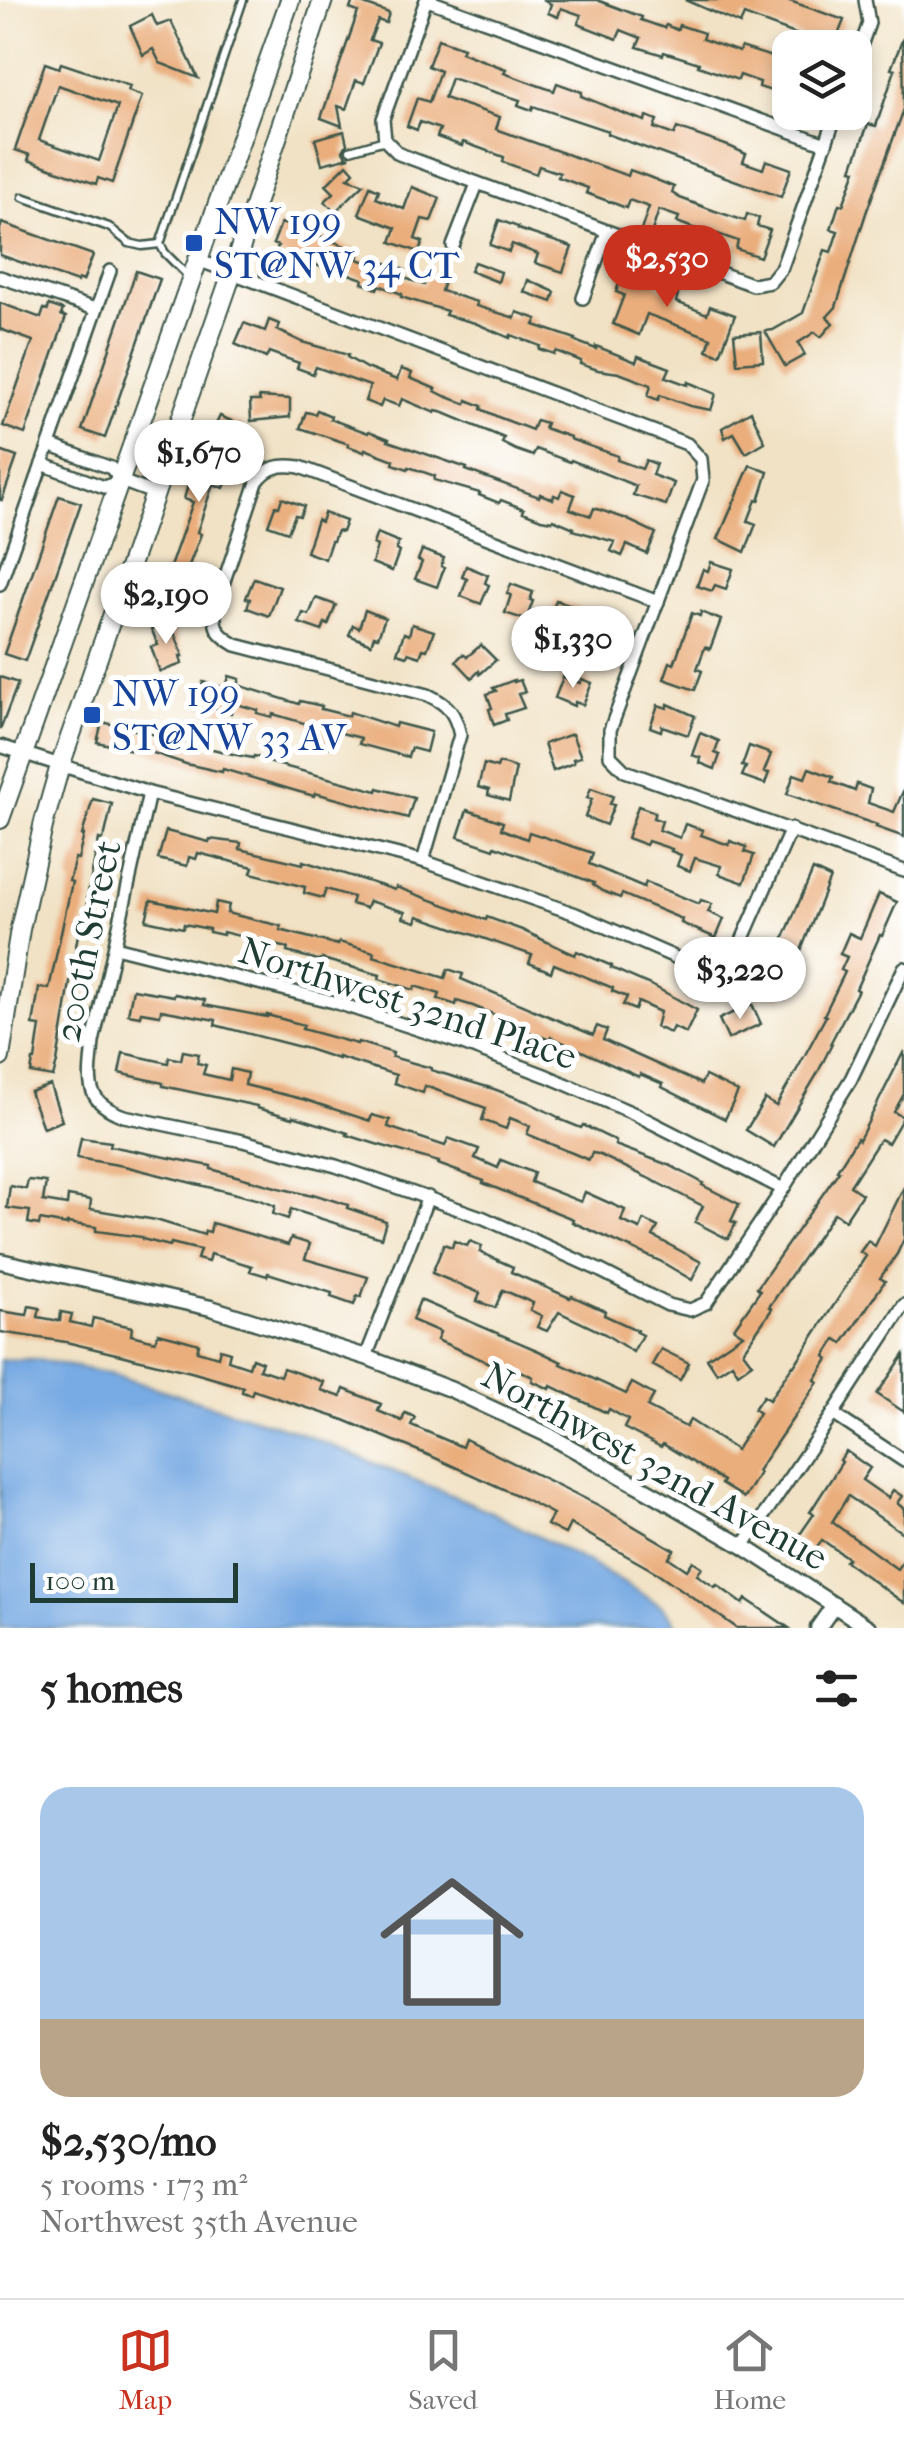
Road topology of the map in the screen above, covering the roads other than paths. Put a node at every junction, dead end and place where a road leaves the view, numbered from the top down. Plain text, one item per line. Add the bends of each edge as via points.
1 (243, 0) edge
2 (290, 0) edge
3 (322, 0) edge
4 (426, 0) edge
5 (866, 1) edge
6 (868, 30) edge
7 (831, 130) edge
8 (385, 140) junction
9 (826, 144) junction
10 (350, 150) dead end
11 (477, 184) junction
12 (23, 197) dead end
13 (608, 232) junction
14 (160, 244) junction
15 (453, 246) dead end
16 (198, 260) junction
17 (110, 271) dead end
18 (232, 273) junction
19 (0, 278) edge
20 (191, 280) junction
21 (583, 298) dead end
22 (95, 309) junction
23 (49, 445) junction
24 (42, 464) junction
25 (121, 482) junction
26 (156, 494) junction
27 (0, 584) edge
28 (658, 602) junction
29 (0, 746) edge
30 (22, 754) junction
31 (60, 766) junction
32 (149, 793) junction
33 (0, 819) edge
34 (791, 829) junction
35 (424, 861) junction
36 (904, 871) edge
37 (115, 947) junction
38 (904, 968) edge
39 (0, 1057) edge
40 (783, 1189) junction
41 (428, 1197) junction
42 (0, 1261) edge
43 (904, 1306) edge
44 (366, 1357) junction
45 (833, 1414) junction
46 (904, 1461) edge
47 (743, 1546) junction
48 (834, 1605) junction
49 (818, 1628) edge
50 (869, 1628) edge

1 - 14 lane
2 - 16 main road
3 - 18 main road
4 - 8 street via 383,118
4 - 9 street
5 - 6 street
7 - 9 street
8 - 10 lane
8 - 11 street via 399,154
9 - 13 street via 782,266 770,282 753,285
11 - 13 street
11 - 15 street
12 - 14 lane via 109,228 128,244
13 - 21 street
14 - 20 lane
16 - 18 street
16 - 20 main road
17 - 22 street
18 - 26 main road
18 - 28 street via 687,444 701,459 703,480
19 - 22 street
20 - 25 main road
22 - 23 street
23 - 24 street
23 - 25 street via 111,468
24 - 25 street via 104,487
24 - 27 street
25 - 26 street
25 - 30 main road
26 - 31 main road
28 - 34 street via 610,730 610,756 625,771
28 - 35 street via 300,468 264,472 215,608 217,629 236,645 446,703 460,735
29 - 30 street
30 - 31 street
30 - 33 main road
31 - 32 street
31 - 39 main road via 20,929
32 - 35 street
32 - 37 street, 200th Street
34 - 35 street via 736,952 718,969 702,970 576,914
34 - 36 street
37 - 40 street, Northwest 32nd Place via 334,1002 463,1044 634,1114
37 - 41 street, 200th Street via 94,1042 90,1080 96,1101 124,1116 243,1141
38 - 40 street via 852,1080
40 - 41 street via 706,1303 690,1310 668,1306
41 - 44 street
42 - 44 street, Northwest 32nd Avenue via 211,1308
43 - 45 street
44 - 47 street, Northwest 32nd Avenue via 548,1435
45 - 46 street
45 - 47 street
47 - 48 street, Northwest 32nd Avenue
48 - 49 street
48 - 50 street, Northwest 32nd Avenue

